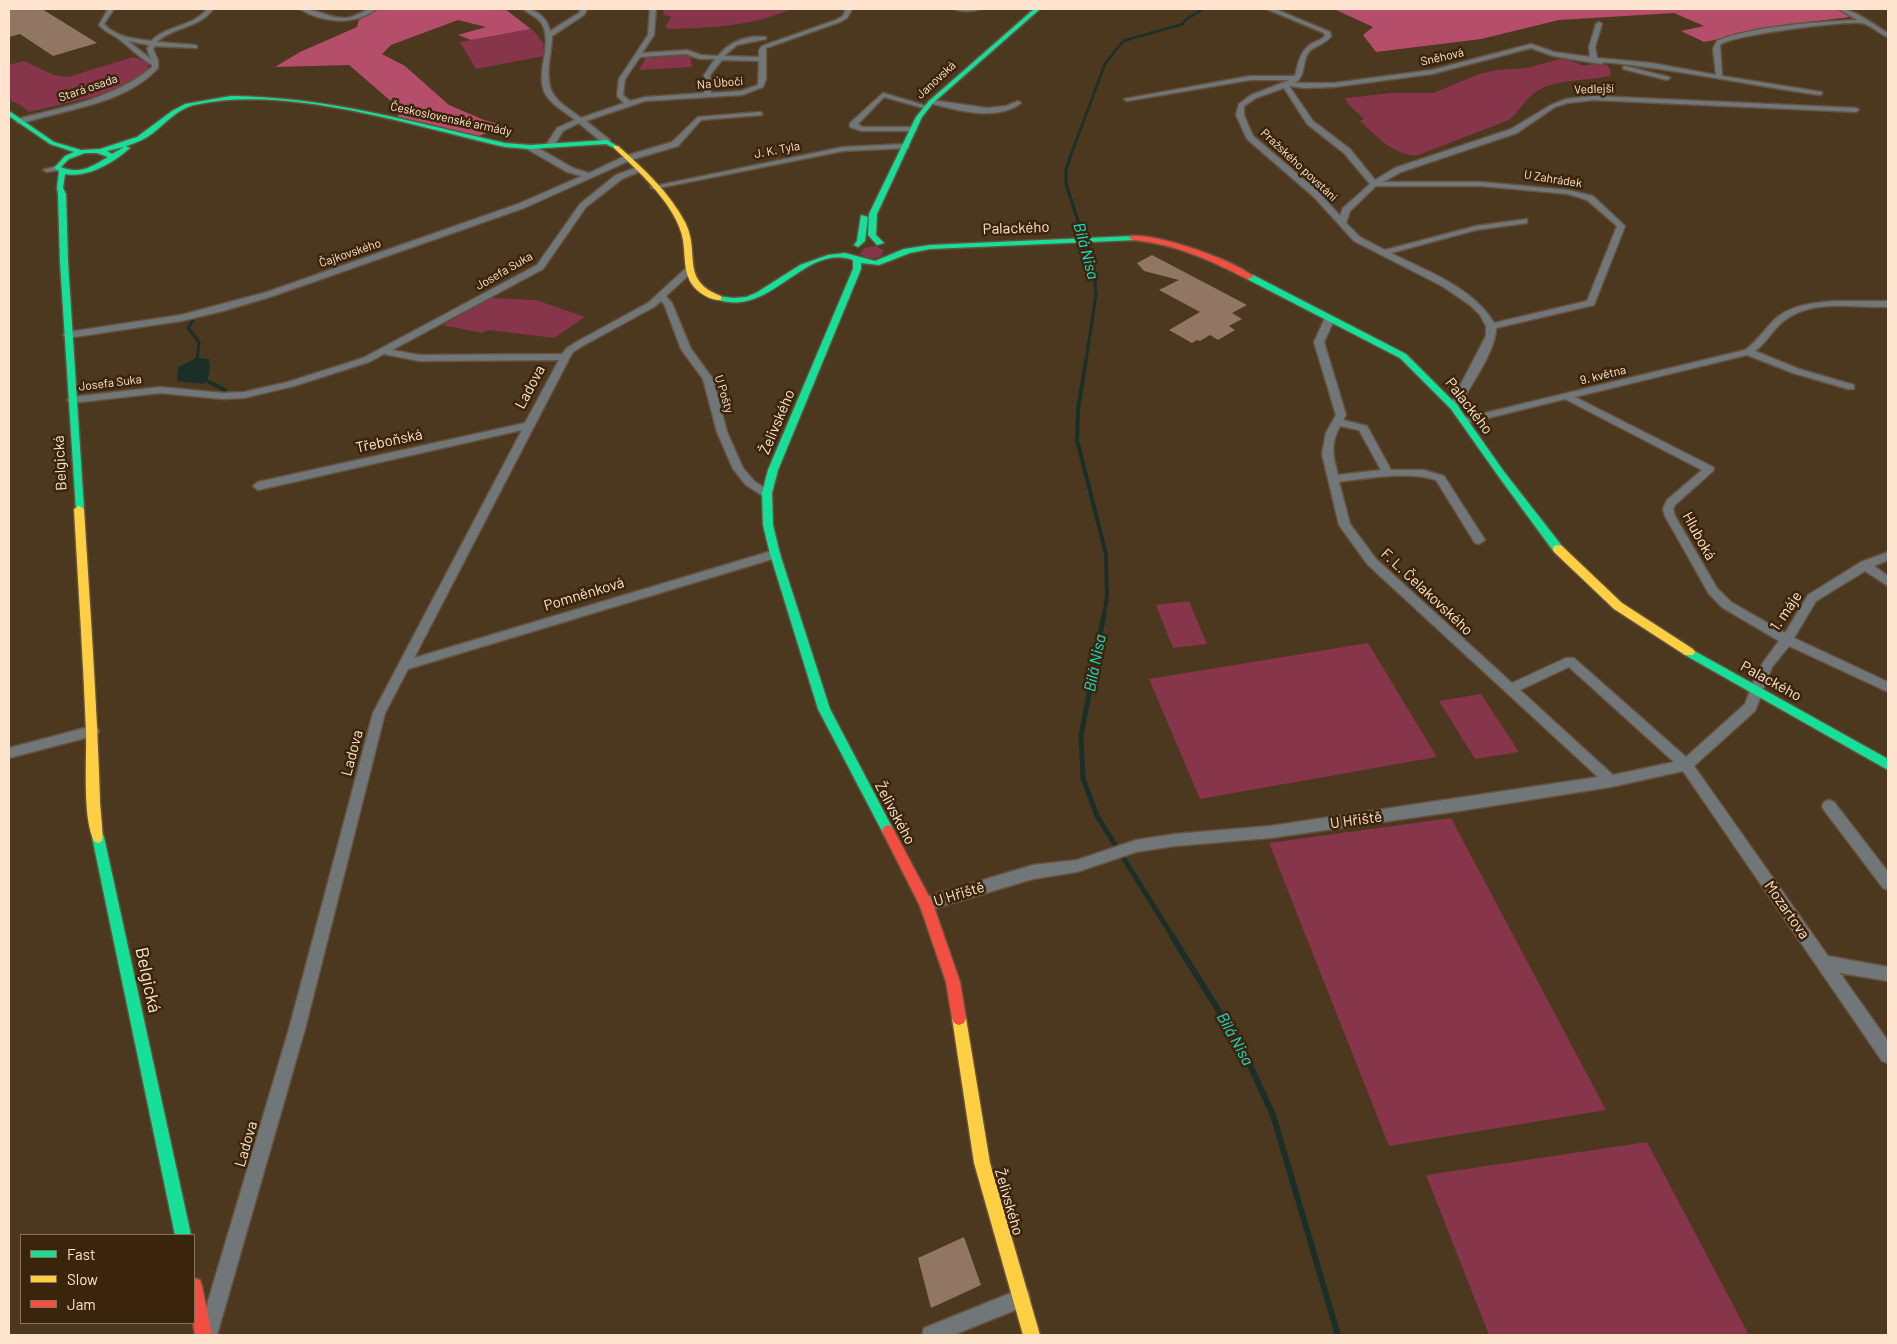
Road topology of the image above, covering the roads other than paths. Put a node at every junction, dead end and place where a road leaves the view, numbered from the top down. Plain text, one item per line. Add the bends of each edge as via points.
1 (111, 9) edge
2 (210, 9) edge
3 (303, 9) edge
4 (373, 9) edge
5 (526, 9) edge
6 (584, 9) edge
7 (653, 9) edge
8 (849, 9) edge
9 (957, 9) edge
10 (977, 9) edge
11 (1037, 9) edge
12 (1270, 9) edge
13 (1842, 9) edge
14 (1864, 21) junction
15 (1599, 24) dead end
16 (1888, 34) edge
17 (550, 35) junction
18 (120, 37) junction
19 (764, 38) dead end
20 (152, 43) junction
21 (195, 47) dead end
22 (638, 56) junction
23 (720, 58) junction
24 (762, 59) junction
25 (1594, 60) junction
26 (155, 64) junction
27 (1719, 76) junction
28 (1298, 78) junction
29 (1667, 78) dead end
30 (1289, 85) junction
31 (1820, 93) dead end
32 (708, 96) junction
33 (1127, 99) dead end
34 (1018, 103) dead end
35 (630, 104) junction
36 (929, 104) junction
37 (1856, 110) dead end
38 (9, 113) edge
39 (760, 114) dead end
40 (578, 120) junction
41 (20, 121) junction
42 (914, 129) junction
43 (31, 132) junction
44 (146, 135) junction
45 (607, 142) junction
46 (550, 146) junction
47 (906, 146) junction
48 (530, 147) junction
49 (101, 150) junction
50 (83, 152) junction
51 (112, 157) junction
52 (628, 158) junction
53 (57, 167) junction
54 (609, 167) junction
55 (638, 169) junction
56 (85, 171) junction
57 (588, 175) junction
58 (619, 176) junction
59 (1374, 184) junction
60 (654, 187) junction
61 (882, 193) junction
62 (62, 194) junction
63 (1524, 221) dead end
64 (1342, 224) junction
65 (882, 243) junction
66 (948, 245) junction
67 (857, 246) junction
68 (1383, 254) junction
69 (890, 257) junction
70 (856, 259) junction
71 (877, 262) junction
72 (799, 270) junction
73 (688, 271) junction
74 (662, 297) junction
75 (1888, 304) edge
76 (837, 317) junction
77 (1330, 318) junction
78 (1491, 326) junction
79 (68, 335) junction
80 (383, 351) junction
81 (1748, 352) junction
82 (565, 357) junction
83 (1851, 387) dead end
84 (1568, 396) junction
85 (72, 400) junction
86 (1454, 407) junction
87 (1464, 421) junction
88 (1337, 422) junction
89 (527, 426) junction
90 (1388, 473) junction
91 (1333, 479) junction
92 (258, 486) dead end
93 (767, 493) junction
94 (1479, 540) dead end
95 (775, 554) junction
96 (1888, 556) edge
97 (1864, 565) junction
98 (1888, 582) edge
99 (1787, 640) junction
100 (402, 666) junction
101 (1888, 687) edge
102 (1510, 689) junction
103 (1757, 690) junction
104 (92, 731) junction
105 (9, 753) edge
106 (1686, 765) junction
107 (1888, 765) edge
108 (1611, 781) junction
109 (1829, 806) dead end
110 (1888, 883) edge
111 (926, 904) junction
112 (1824, 963) junction
113 (1888, 974) edge
114 (1888, 1055) edge
115 (183, 1234) edge
116 (195, 1290) edge
117 (1021, 1298) junction
118 (206, 1335) edge
119 (931, 1335) edge
120 (1032, 1335) edge

1 - 18 street via 101,24 104,30
2 - 20 street via 202,18
3 - 4 street via 338,21 355,19
5 - 17 street via 542,20
6 - 17 street via 582,14
7 - 22 street via 651,35
8 - 24 street via 838,21 764,47
9 - 10 street
11 - 36 street, Janovská
12 - 28 street via 1327,32 1326,40 1310,47 1304,54
13 - 14 street
14 - 16 street
14 - 27 street via 1834,22 1721,40 1717,50
15 - 25 street via 1592,47
17 - 40 street via 545,86 551,97
18 - 20 street
18 - 26 street
19 - 23 street via 735,42
20 - 21 street
20 - 26 street via 150,48
22 - 23 street via 686,52
22 - 35 street via 622,79 620,96
23 - 24 street
23 - 32 street via 707,75
24 - 32 street, Na Úbočí via 761,86 742,93
25 - 27 street, Sněhová
25 - 29 street, Sněhová
25 - 30 street, Sněhová via 1553,54 1531,46 1432,72 1334,86
26 - 41 street, Stará osada via 155,68 144,77 109,96
27 - 31 street, Sněhová
28 - 30 street, Pražského povstání
28 - 33 street via 1250,78
30 - 59 street via 1310,122 1347,152
30 - 64 street, Pražského povstání via 1248,98 1241,105 1240,115 1250,137 1317,195
32 - 35 street, Na Úbočí via 645,99
34 - 36 street via 1011,108 988,110
35 - 40 street, Na Úbočí
36 - 42 street, Janovská
36 - 42 street via 882,95 853,125 862,129
37 - 59 street, Vedlejší via 1594,98 1566,101 1514,130 1398,170
38 - 41 street
39 - 52 street, Čajkovského via 700,118 675,144
40 - 45 street
40 - 46 street, Na Úbočí via 560,130
41 - 43 street
42 - 47 street, Janovská
43 - 50 street via 60,148
43 - 53 street via 34,140 61,156
44 - 48 street, Československé armády via 170,113 194,103 275,100 336,108 493,143
44 - 49 street, Československé armády
44 - 51 street
45 - 46 street, Československé armády
45 - 52 street
46 - 48 street, Československé armády
47 - 60 street, J. K. Tyla via 843,150
47 - 61 street, Janovská
48 - 57 street via 570,170
49 - 50 street, Československé armády
49 - 51 street
50 - 53 street
51 - 56 street via 104,165
52 - 54 street, Čajkovského
52 - 55 street
53 - 56 street
53 - 62 street, Belgická
54 - 57 street, Čajkovského
54 - 58 street
55 - 58 street, Josefa Suka
55 - 60 street
56 - 62 street
57 - 79 street, Čajkovského via 521,206 220,309
58 - 80 street, Josefa Suka via 583,206 540,267
59 - 64 street, Vedlejší via 1346,210
59 - 78 street, U Zahrádek via 1481,184 1568,192 1590,198 1621,226 1591,303
60 - 73 street via 675,210 686,229
61 - 65 street, Janovská via 871,222 872,235
61 - 67 street, Janovská via 864,218
62 - 79 street, Belgická
63 - 68 street via 1454,233
64 - 68 street, Pražského povstání via 1357,239
65 - 66 street, Palackého
65 - 67 street, Palackého via 868,242
65 - 69 street, Janovská via 892,251
66 - 69 street, Palackého
66 - 77 street, Palackého via 1145,238 1204,253
67 - 70 street, Janovská via 852,253
67 - 72 street via 820,254
68 - 78 street, Pražského povstání via 1473,303
69 - 71 street, Palackého
70 - 71 street via 866,263
70 - 72 street via 828,257
70 - 76 street, Želivského via 857,269
71 - 76 street, Želivského
72 - 73 street via 766,294 733,301 704,293 692,281
73 - 74 street, Ladova
74 - 82 street, Ladova via 581,343
74 - 93 street, U Pošty via 668,303 686,349 708,379 722,432 738,469 750,483
75 - 81 street, 9. května via 1803,308 1786,315 1760,344
76 - 93 street, Želivského via 773,470
77 - 86 street, Palackého via 1402,356
77 - 88 street, F. L. Čelakovského via 1319,342 1341,415
78 - 86 street via 1486,350
79 - 85 street, Belgická
80 - 82 street via 419,358
80 - 85 street, Josefa Suka via 366,360 291,384 244,395 160,390
81 - 83 street via 1796,371
81 - 84 street, 9. května
82 - 89 street, Ladova
84 - 87 street, 9. května
84 - 99 street, Hluboká via 1709,469 1671,504 1668,509 1670,516 1713,591 1727,605
85 - 104 street, Belgická
86 - 87 street, Palackého
87 - 103 street, Palackého via 1558,548 1599,590 1647,626
88 - 90 street via 1363,428
88 - 91 street, F. L. Čelakovského via 1331,432 1327,454
89 - 92 street, Třeboňská
89 - 100 street, Ladova
90 - 91 street
90 - 94 street via 1424,473 1440,478
91 - 102 street, F. L. Čelakovského via 1345,525 1372,562
93 - 95 street, Želivského via 768,525
95 - 100 street, Pomněnková
95 - 111 street, Želivského via 824,709
96 - 97 street, 1. máje
97 - 98 street
97 - 99 street, 1. máje via 1812,598
99 - 101 street, Hluboká
99 - 103 street, 1. máje via 1768,664
100 - 118 street, Ladova via 379,713 297,1029
102 - 106 street, Mozartova via 1570,661
102 - 108 street, F. L. Čelakovského
103 - 106 street via 1750,707
103 - 107 street, Palackého
104 - 105 street
104 - 115 street, Belgická via 94,818
106 - 108 street, U Hřiště
106 - 112 street, Mozartova
108 - 111 street, U Hřiště via 1270,832 1136,846 1078,866 1033,872
109 - 110 street
111 - 117 street, Želivského via 953,982 982,1162
112 - 113 street
112 - 114 street, Mozartova
116 - 118 street
117 - 119 street
117 - 120 street, Želivského

